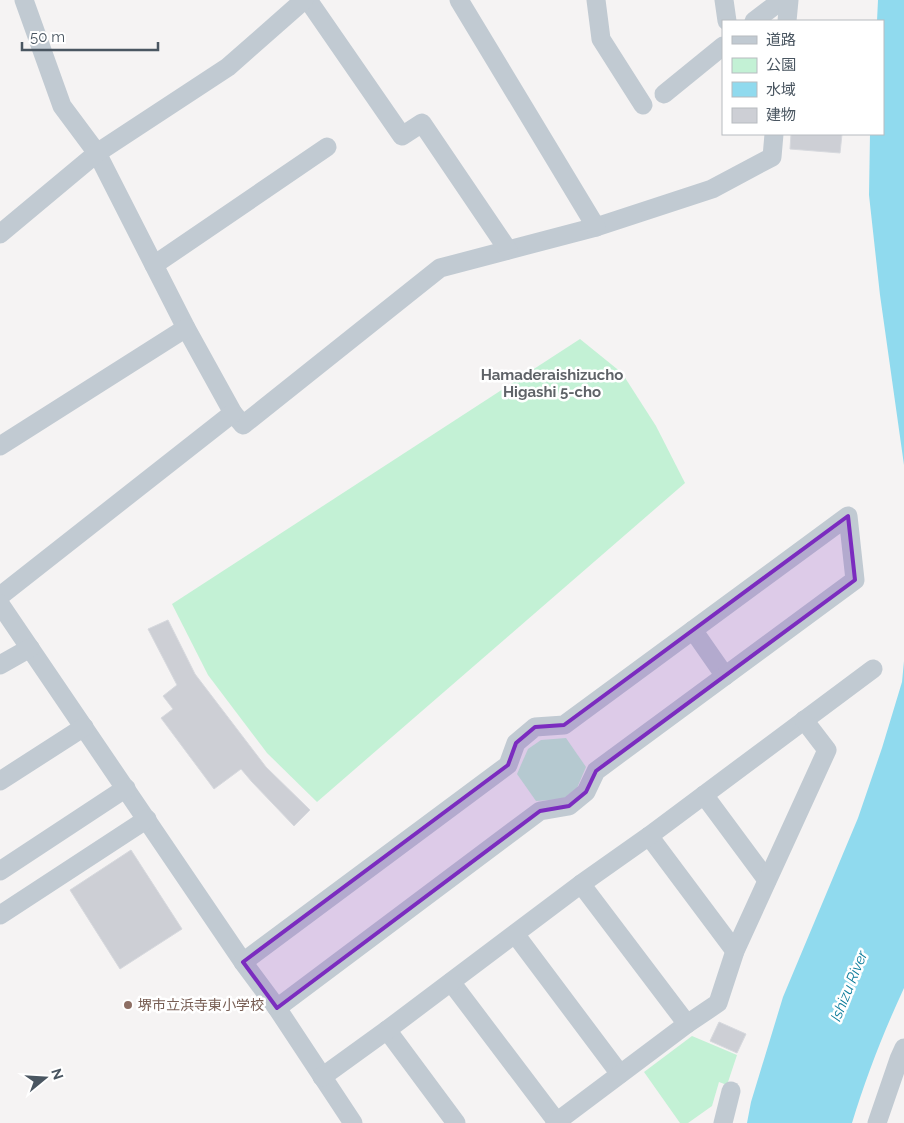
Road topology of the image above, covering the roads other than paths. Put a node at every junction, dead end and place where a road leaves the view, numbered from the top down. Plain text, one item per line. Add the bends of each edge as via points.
1 (24, 0) edge
2 (304, 0) edge
3 (308, 0) edge
4 (459, 0) edge
5 (596, 0) edge
6 (724, 0) edge
7 (782, 0) edge
8 (789, 0) edge
9 (727, 20) edge
10 (755, 20) edge
11 (787, 20) edge
12 (722, 47) edge
13 (664, 94) dead end
14 (643, 105) dead end
15 (774, 135) edge
16 (327, 147) dead end
17 (97, 153) junction
18 (596, 227) junction
19 (0, 234) edge
20 (508, 250) junction
21 (154, 265) junction
22 (186, 328) junction
23 (233, 413) junction
24 (0, 446) edge
25 (0, 596) edge
26 (0, 604) edge
27 (694, 630) junction
28 (30, 648) junction
29 (0, 665) edge
30 (873, 669) dead end
31 (725, 676) junction
32 (804, 720) junction
33 (84, 727) junction
34 (0, 781) edge
35 (126, 788) junction
36 (704, 795) junction
37 (147, 819) junction
38 (649, 836) junction
39 (0, 871) edge
40 (767, 880) junction
41 (581, 884) junction
42 (0, 915) edge
43 (514, 934) junction
44 (735, 952) junction
45 (243, 962) junction
46 (451, 982) junction
47 (276, 1008) junction
48 (686, 1024) junction
49 (387, 1030) junction
50 (904, 1048) edge
51 (620, 1074) junction
52 (322, 1077) junction
53 (731, 1091) dead end
54 (556, 1122) edge
55 (353, 1123) edge
56 (456, 1123) edge
57 (723, 1123) edge
58 (877, 1123) edge

1 - 17 street via 62,106
2 - 17 street via 228,67
3 - 20 street via 402,136 422,123
4 - 18 street
5 - 14 street via 601,40
6 - 9 street
7 - 10 street
8 - 11 street
12 - 13 street
15 - 18 street via 772,157 712,189
16 - 21 street
17 - 19 street
17 - 21 street
18 - 20 street
20 - 23 street via 440,268 243,424
21 - 22 street
22 - 23 street
22 - 24 street
23 - 25 street
26 - 28 street
27 - 31 street
27 - 31 street via 848,516 855,580
27 - 45 street via 564,725 535,727 516,743 508,765
28 - 29 street
28 - 33 street
30 - 32 street
31 - 47 street via 596,771 586,792 570,806 540,811
32 - 36 street
32 - 40 street via 828,750
33 - 34 street
33 - 35 street
35 - 37 street
35 - 39 street
36 - 38 street
36 - 40 street
37 - 42 street
37 - 45 street
38 - 41 street
38 - 44 street
40 - 44 street
41 - 43 street
41 - 48 street
43 - 46 street
43 - 51 street
44 - 48 street via 718,1003
45 - 47 street
46 - 49 street
46 - 54 street
47 - 52 street
48 - 51 street
49 - 52 street
49 - 56 street
50 - 58 street
51 - 54 street
52 - 55 street
53 - 57 street

